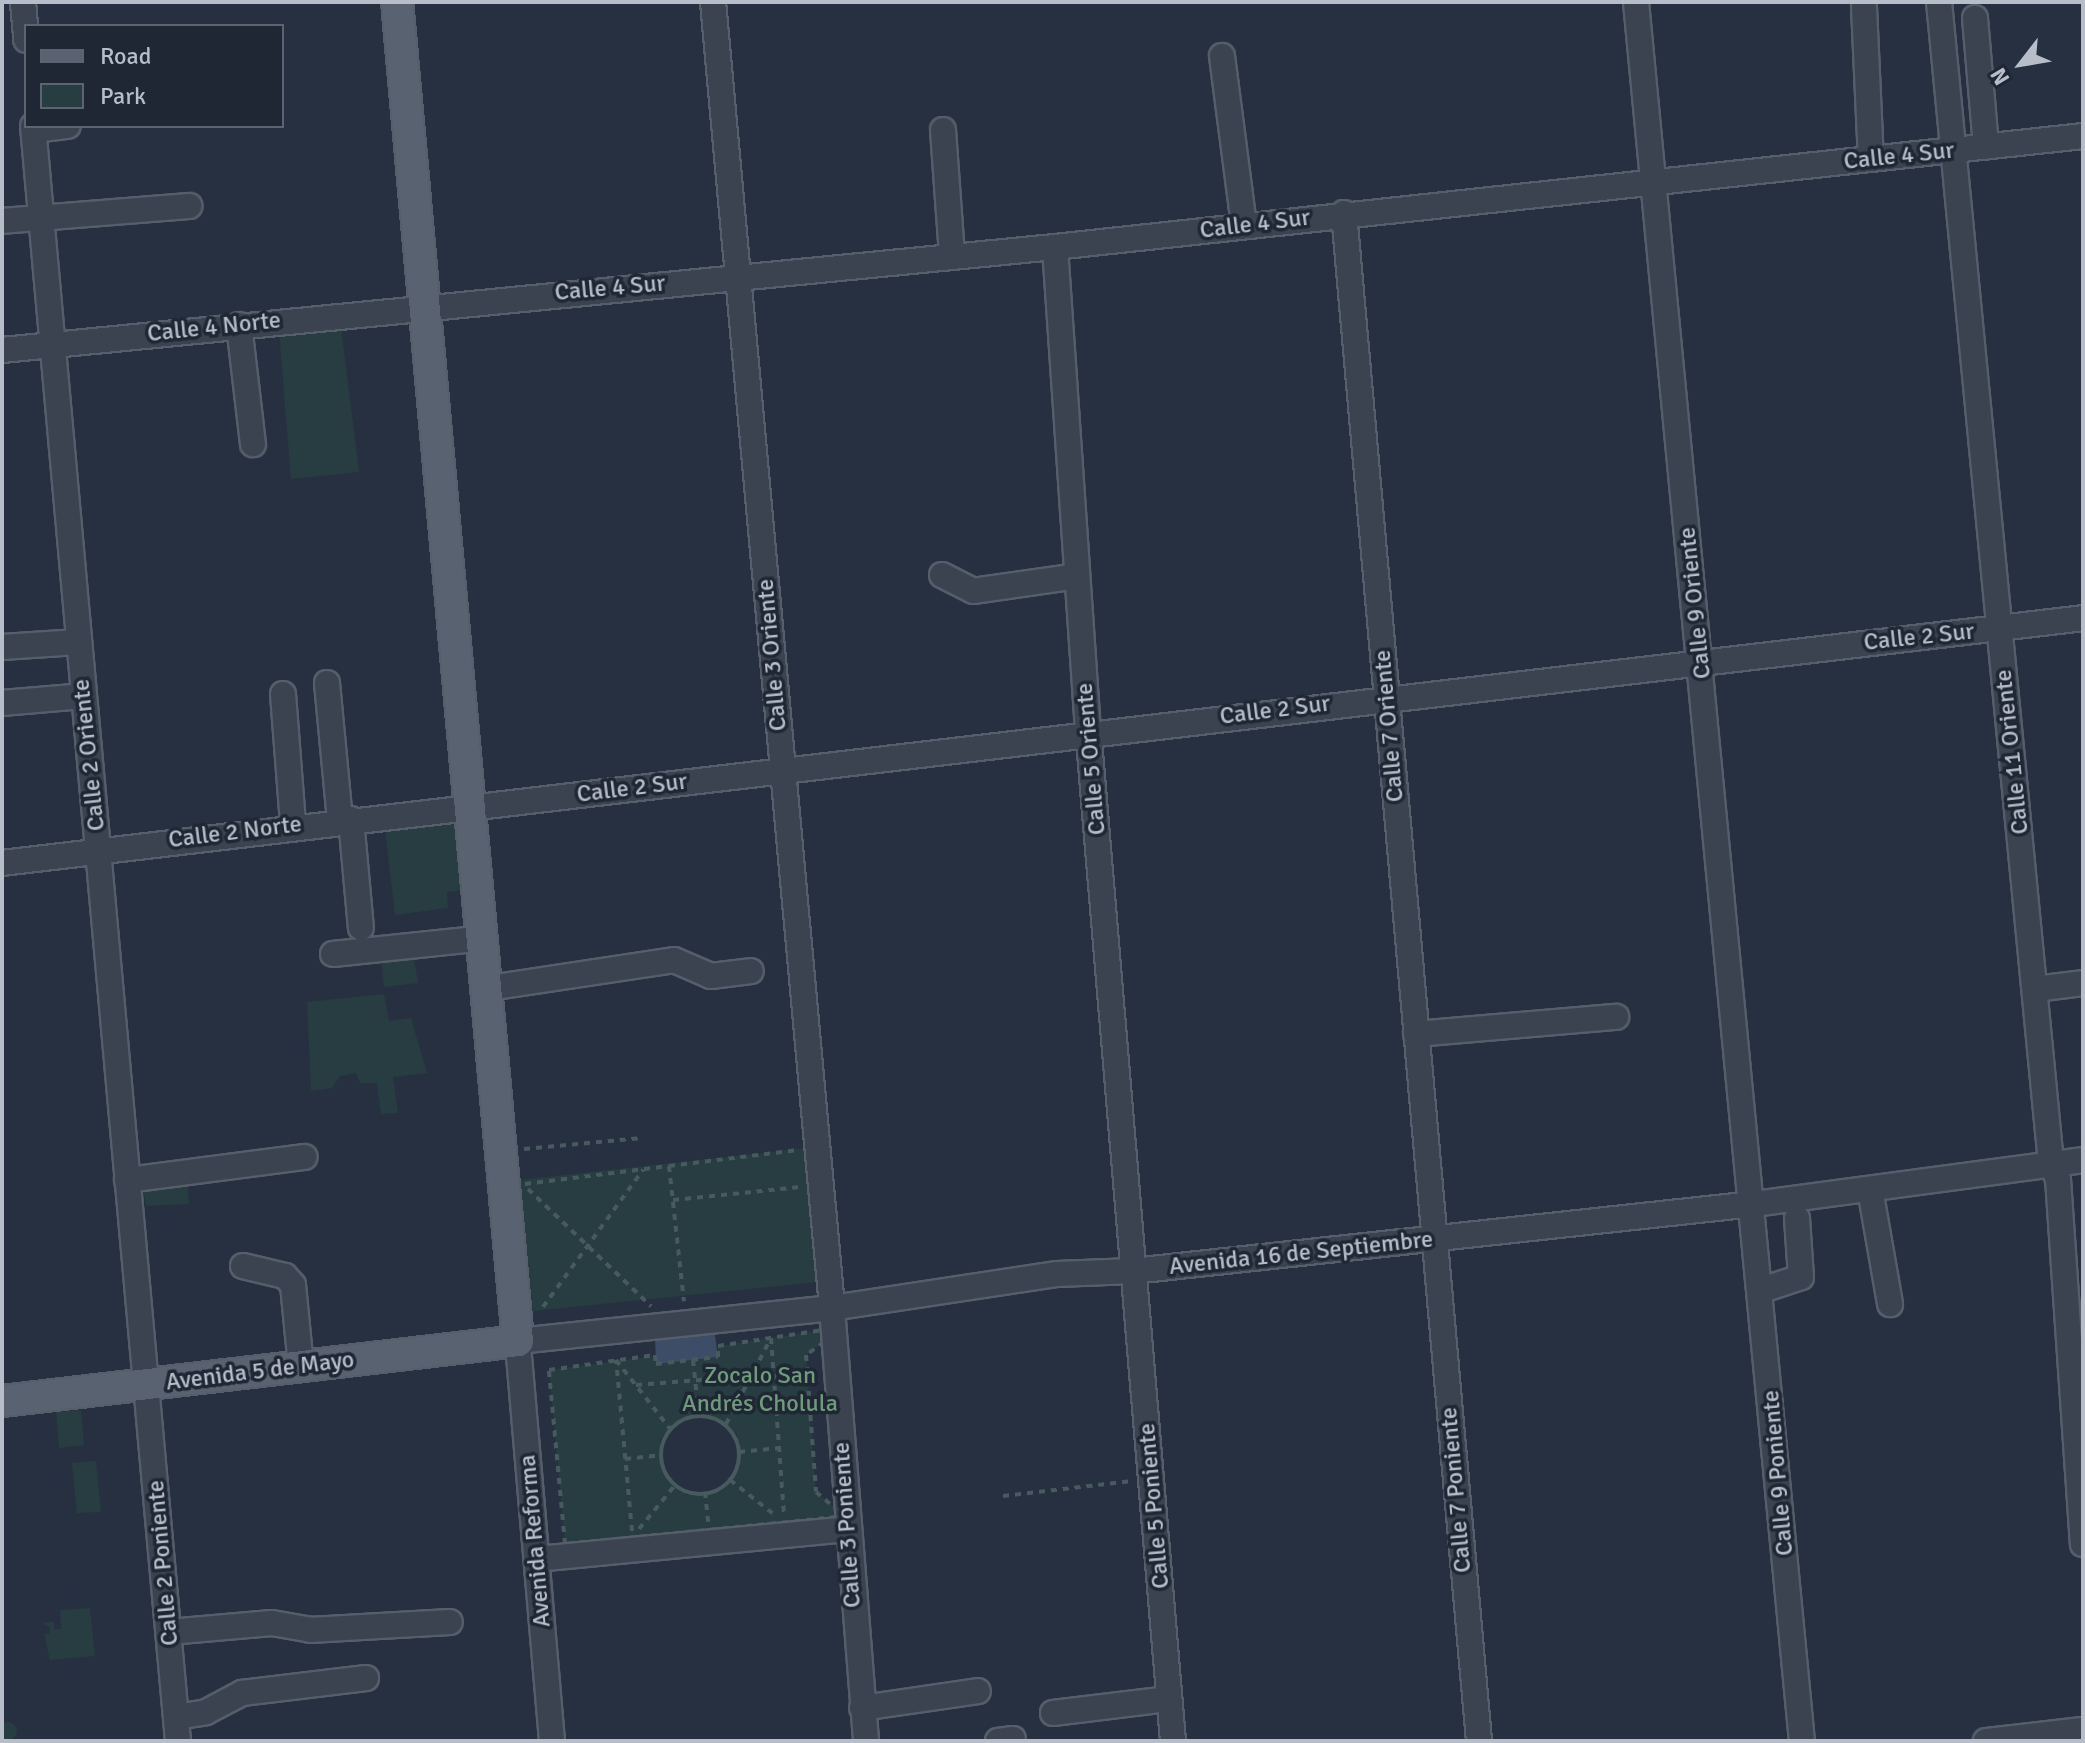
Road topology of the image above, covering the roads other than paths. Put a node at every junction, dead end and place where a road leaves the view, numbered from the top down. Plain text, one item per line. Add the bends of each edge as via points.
1 (23, 2) edge
2 (397, 2) edge
3 (713, 2) edge
4 (1636, 2) edge
5 (1939, 2) edge
6 (1864, 7) dead end
7 (1975, 18) dead end
8 (25, 24) edge
9 (1222, 56) dead end
10 (33, 128) edge
11 (943, 130) dead end
12 (2083, 136) edge
13 (1986, 147) junction
14 (1953, 150) junction
15 (1871, 159) junction
16 (1654, 182) junction
17 (189, 206) dead end
18 (1344, 213) junction
19 (42, 217) junction
20 (2, 221) edge
21 (1244, 225) junction
22 (1055, 247) junction
23 (952, 257) junction
24 (736, 276) junction
25 (426, 306) junction
26 (239, 325) junction
27 (55, 344) junction
28 (2, 350) edge
29 (253, 444) dead end
30 (942, 575) dead end
31 (1077, 576) junction
32 (2083, 618) edge
33 (2000, 627) junction
34 (78, 642) junction
35 (2, 647) edge
36 (1701, 661) junction
37 (327, 683) dead end
38 (283, 694) dead end
39 (83, 696) junction
40 (1387, 697) junction
41 (2, 703) edge
42 (1089, 732) junction
43 (782, 769) junction
44 (469, 808) junction
45 (346, 819) junction
46 (293, 825) junction
47 (99, 849) junction
48 (2, 863) edge
49 (361, 928) dead end
50 (484, 938) junction
51 (333, 954) dead end
52 (751, 971) dead end
53 (2083, 983) edge
54 (489, 988) junction
55 (2035, 989) junction
56 (1616, 1017) dead end
57 (1416, 1034) junction
58 (305, 1157) dead end
59 (2083, 1160) edge
60 (2051, 1163) junction
61 (127, 1180) junction
62 (1870, 1189) junction
63 (1754, 1204) junction
64 (1797, 1218) dead end
65 (1434, 1239) junction
66 (243, 1266) dead end
67 (1133, 1271) junction
68 (1762, 1290) junction
69 (1890, 1304) dead end
70 (832, 1308) junction
71 (518, 1341) junction
72 (301, 1366) junction
73 (147, 1384) junction
74 (2, 1401) edge
75 (846, 1529) junction
76 (2083, 1544) edge
77 (537, 1559) junction
78 (450, 1622) dead end
79 (169, 1632) junction
80 (366, 1678) dead end
81 (978, 1691) dead end
82 (1169, 1699) junction
83 (862, 1708) junction
84 (1053, 1713) dead end
85 (177, 1729) edge
86 (2083, 1730) edge
87 (552, 1741) edge
88 (866, 1741) edge
89 (1173, 1741) edge
90 (1479, 1741) edge
91 (1802, 1741) edge
92 (1986, 1741) edge

1 - 8 street
2 - 25 main road
3 - 24 street, Calle 3 Oriente
4 - 16 street, Calle 9 Oriente
5 - 14 street, Calle 11 Oriente
6 - 15 street
7 - 13 street
9 - 21 street
10 - 19 street, Calle 2 Oriente
11 - 23 street
12 - 13 street, Calle 4 Sur
13 - 14 street, Calle 4 Sur
14 - 15 street, Calle 4 Sur
14 - 33 street, Calle 11 Oriente
15 - 16 street, Calle 4 Sur
16 - 18 street, Calle 4 Sur
16 - 36 street, Calle 9 Oriente
17 - 19 street
18 - 21 street, Calle 4 Sur
18 - 40 street, Calle 7 Oriente
19 - 20 street
19 - 27 street, Calle 2 Oriente
21 - 22 street, Calle 4 Sur
22 - 23 street, Calle 4 Sur
22 - 31 street, Calle 5 Oriente
23 - 24 street, Calle 4 Sur
24 - 25 street, Calle 4 Sur
24 - 43 street, Calle 3 Oriente
25 - 26 street, Calle 4 Norte
25 - 44 main road
26 - 27 street, Calle 4 Norte
26 - 29 street
27 - 28 street, Calle 4 Norte
27 - 34 street, Calle 2 Oriente
30 - 31 street via 973,591
31 - 42 street, Calle 5 Oriente
32 - 33 street, Calle 2 Sur
33 - 36 street, Calle 2 Sur
33 - 55 street, Calle 11 Oriente
34 - 35 street
34 - 39 street, Calle 2 Oriente
36 - 40 street, Calle 2 Sur
36 - 63 street, Calle 9 Oriente
37 - 45 street
38 - 46 street
39 - 41 street
39 - 47 street, Calle 2 Oriente
40 - 42 street, Calle 2 Sur
40 - 57 street, Calle 7 Oriente
42 - 43 street, Calle 2 Sur
42 - 67 street, Calle 5 Oriente
43 - 44 street, Calle 2 Sur
43 - 70 street, Calle 3 Oriente
44 - 45 street, Calle 2 Norte
44 - 50 main road
45 - 46 street, Calle 2 Norte
45 - 49 street
46 - 47 street, Calle 2 Norte
47 - 48 street, Calle 2 Norte
47 - 61 street, Calle 2 Oriente
50 - 51 street
50 - 54 main road
52 - 54 street via 711,976 674,960
53 - 55 street
54 - 71 main road
55 - 60 street, Calle 11 Oriente
56 - 57 street
57 - 65 street, Calle 7 Oriente
58 - 61 street
59 - 60 street, Avenida 16 de Septiembre
60 - 62 street, Avenida 16 de Septiembre
60 - 76 street, Calle 11 Oriente via 2058,1179
61 - 73 street, Calle 2 Oriente
62 - 63 street, Avenida 16 de Septiembre
62 - 69 street
63 - 65 street, Avenida 16 de Septiembre
63 - 68 street, Calle 9 Poniente
64 - 68 street via 1801,1277
65 - 67 street, Avenida 16 de Septiembre
65 - 90 street, Calle 7 Poniente
66 - 72 street via 285,1276 293,1285
67 - 70 street, Avenida 16 de Septiembre via 1057,1274
67 - 82 street, Calle 5 Poniente
68 - 91 street, Calle 9 Poniente
70 - 71 street, Avenida 16 de Septiembre
70 - 75 street, Calle 3 Poniente
71 - 72 main road, Avenida 5 de Mayo
71 - 77 street, Avenida Reforma
72 - 73 main road, Avenida 5 de Mayo
73 - 74 main road, Avenida 5 de Mayo
73 - 79 street, Calle 2 Poniente
75 - 77 street
75 - 83 street, Calle 3 Poniente
77 - 87 street, Avenida Reforma
78 - 79 street via 310,1630 272,1623
79 - 85 street, Calle 2 Poniente
80 - 85 street via 242,1693
81 - 83 street
82 - 84 street
82 - 89 street, Calle 5 Poniente
83 - 88 street, Calle 3 Poniente
86 - 92 street

